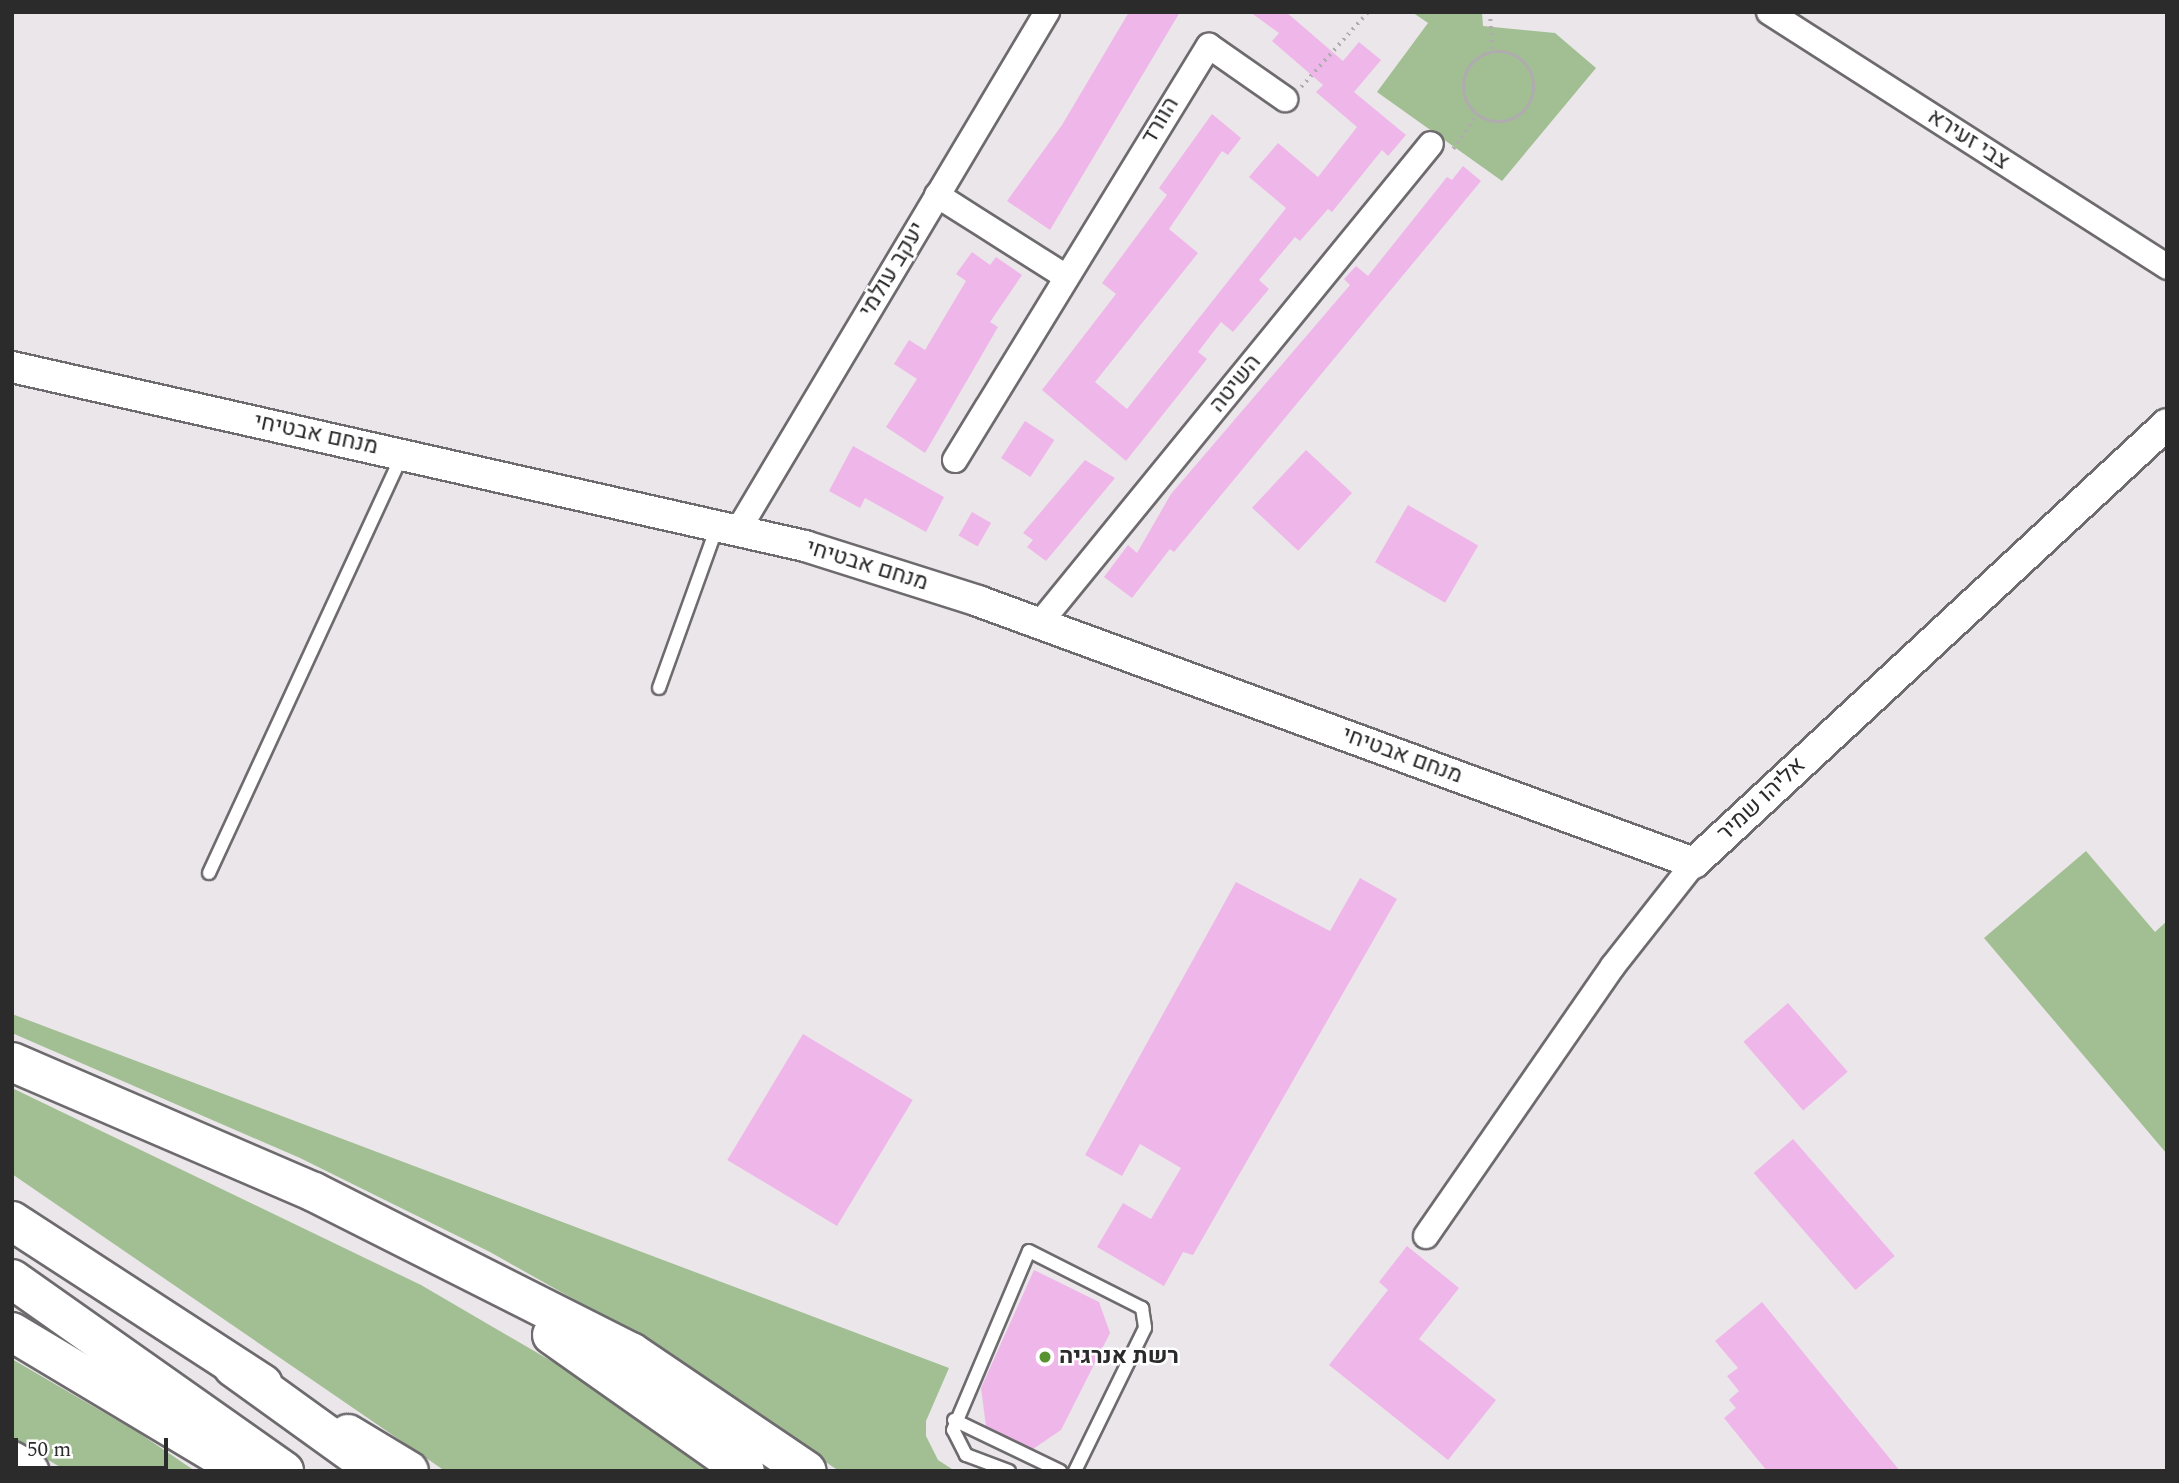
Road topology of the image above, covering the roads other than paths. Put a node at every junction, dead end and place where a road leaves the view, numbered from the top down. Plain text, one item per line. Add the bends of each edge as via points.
1 (1047, 12) edge
2 (1769, 12) edge
3 (1285, 99) road end
4 (1431, 144) road end
5 (937, 195) junction
6 (2167, 267) edge
7 (1066, 277) junction
8 (12, 367) edge
9 (2167, 424) edge
10 (403, 454) junction
11 (955, 460) dead end
12 (729, 525) junction
13 (1040, 624) junction
14 (659, 688) dead end
15 (1694, 863) junction
16 (209, 873) dead end
17 (23, 1067) edge
18 (12, 1222) edge
19 (386, 1228) junction
20 (1426, 1236) dead end
21 (12, 1279) edge
22 (12, 1332) edge
23 (233, 1367) junction
24 (954, 1420) junction
25 (12, 1461) edge
26 (29, 1471) edge
27 (244, 1471) edge
28 (284, 1471) edge
29 (377, 1471) edge
30 (410, 1471) edge
31 (745, 1471) edge
32 (807, 1471) edge
33 (1009, 1471) edge
34 (1060, 1471) edge
35 (1075, 1471) edge

1 - 5 street, יעקב עולמי
2 - 6 street, צבי זעירא
3 - 7 street, הוורד via 1209,46
4 - 13 street, השיטה
5 - 7 street
5 - 12 street, יעקב עולמי
7 - 11 street, הוורד
8 - 10 street, מנחם אבטיחי
9 - 15 street, אליהו שמיר
10 - 12 street, מנחם אבטיחי
10 - 16 lane
12 - 13 street, מנחם אבטיחי
12 - 14 lane
13 - 15 street, מנחם אבטיחי
15 - 20 street, אליהו שמיר via 1613,966
17 - 19 highway
18 - 23 highway
19 - 31 highway
19 - 32 highway via 631,1352
21 - 28 highway
22 - 27 highway
23 - 29 highway
23 - 30 highway
24 - 33 lane via 955,1444 966,1455
24 - 34 lane
24 - 35 lane via 1029,1251 1142,1308 1145,1328
25 - 26 highway

